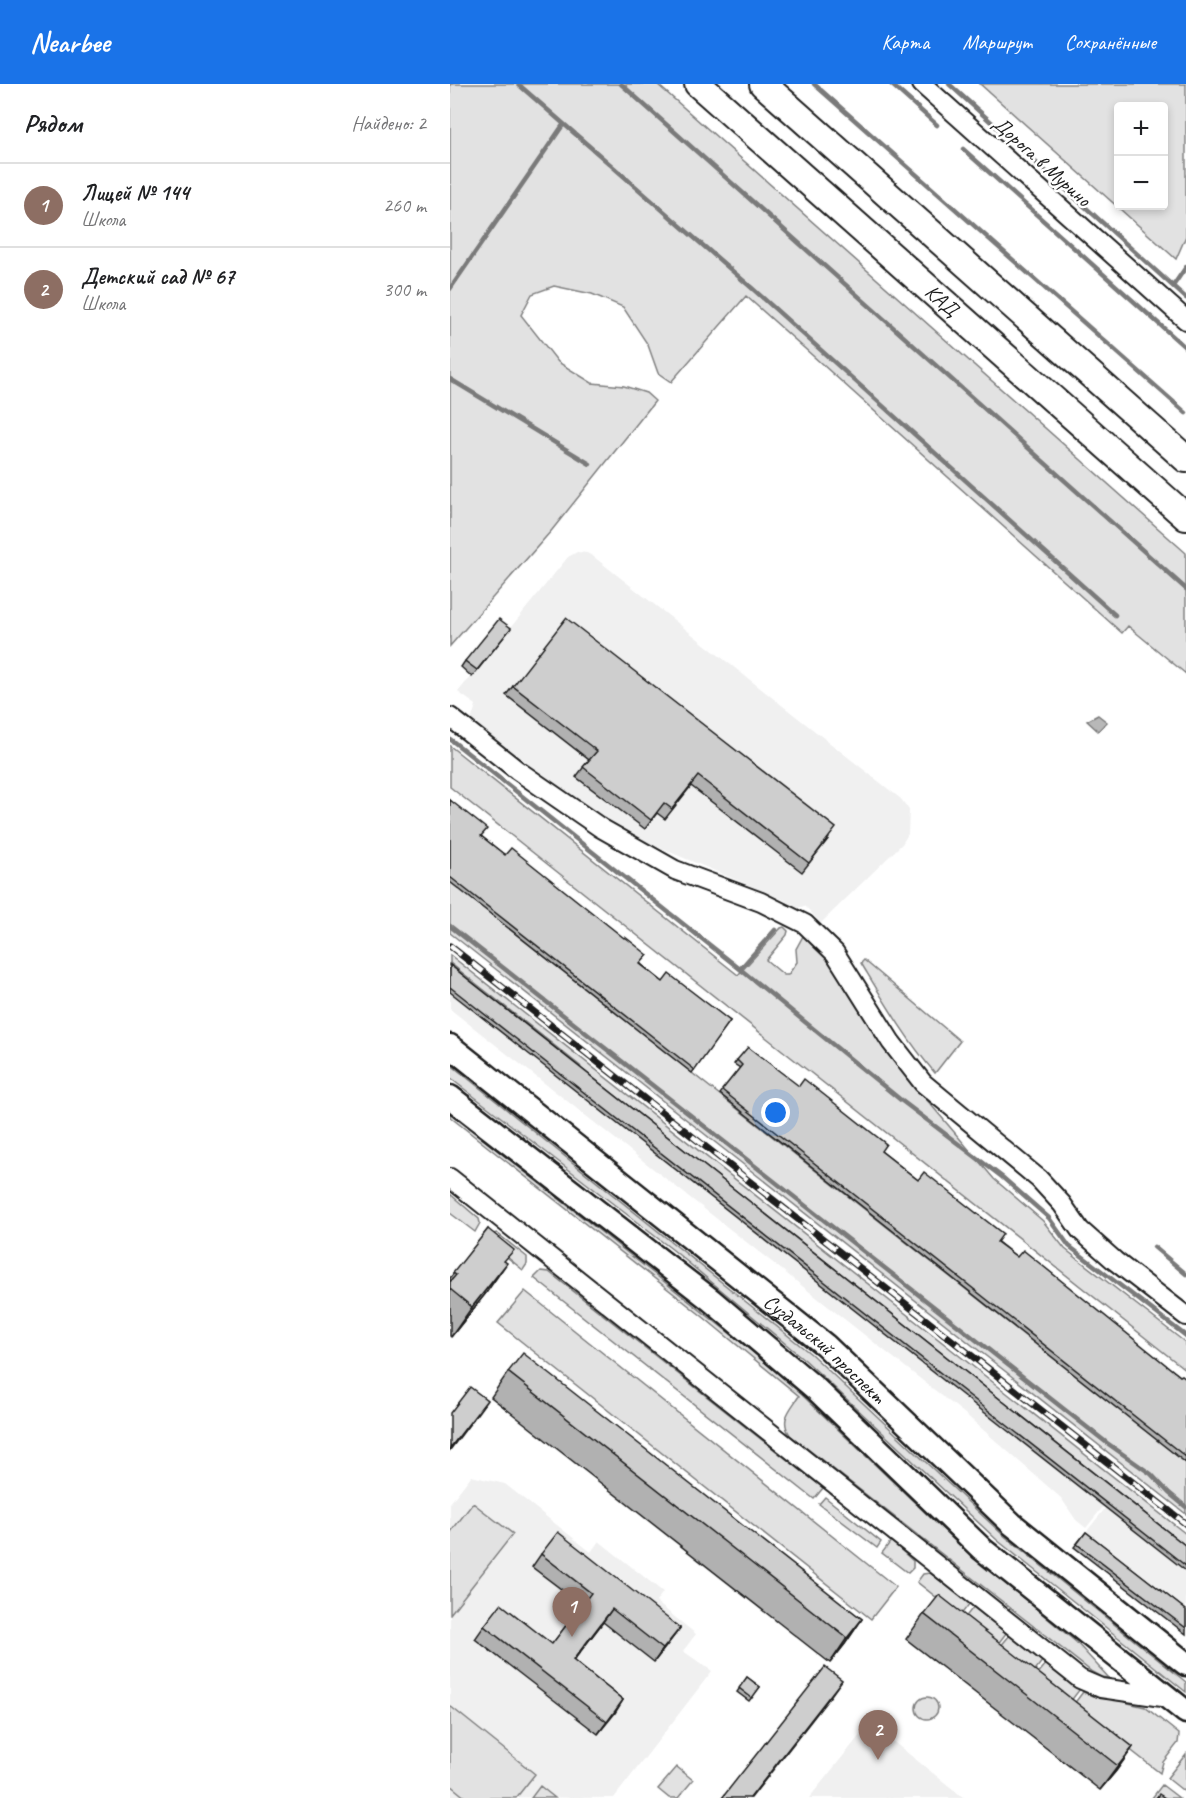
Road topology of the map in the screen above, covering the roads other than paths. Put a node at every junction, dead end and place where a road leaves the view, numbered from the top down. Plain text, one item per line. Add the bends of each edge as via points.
1 (698, 84) edge
2 (763, 84) edge
3 (922, 84) edge
4 (1186, 320) edge
5 (1186, 459) edge
6 (1186, 517) edge
7 (450, 717) edge
8 (450, 1046) edge
9 (450, 1097) edge
10 (450, 1178) edge
11 (1186, 1316) edge
12 (1186, 1664) edge
13 (1177, 1705) edge

1 - 6 highway, КАД
2 - 5 highway, КАД
3 - 4 street, Дорога в Мурино
7 - 11 street via 517,770 601,828 675,870 761,902 805,924 835,953 891,1042 923,1083 1039,1179 1080,1230
8 - 12 main road, Суздальский проспект via 825,1346 1012,1524
9 - 13 main road, Суздальский проспект via 711,1300 817,1390 982,1549
10 - 13 street via 1080,1679 1101,1688

